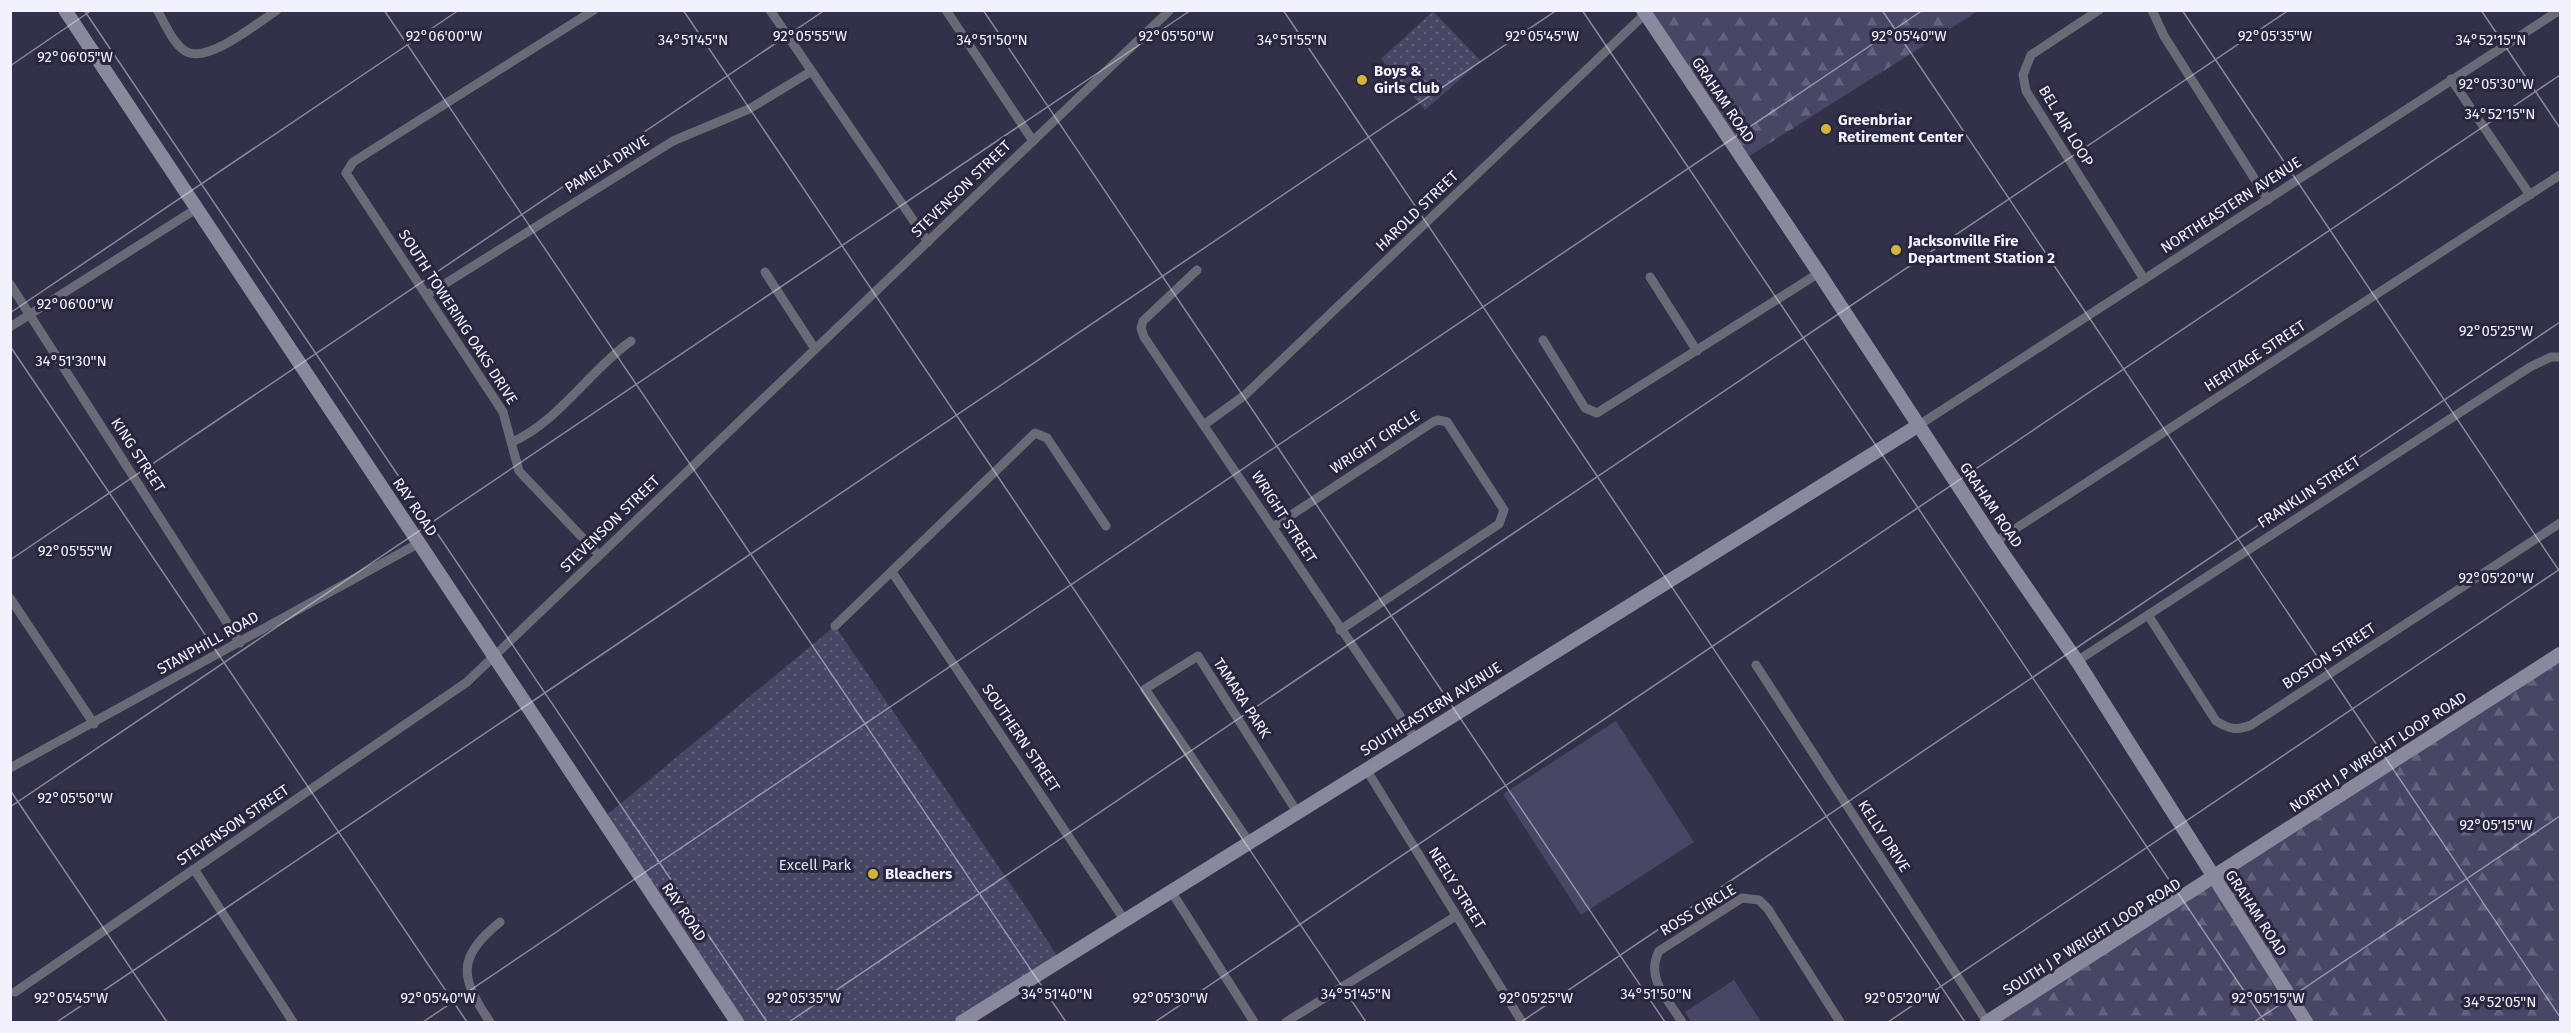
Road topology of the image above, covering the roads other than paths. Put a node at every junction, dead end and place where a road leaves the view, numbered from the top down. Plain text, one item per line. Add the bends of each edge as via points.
1 (65, 10) edge
2 (157, 10) edge
3 (277, 10) edge
4 (594, 10) edge
5 (770, 10) edge
6 (946, 10) edge
7 (1170, 10) edge
8 (2099, 10) edge
9 (2152, 10) edge
10 (2560, 10) edge
11 (1644, 12) edge
12 (810, 72) junction
13 (2451, 79) junction
14 (1033, 141) junction
15 (2560, 175) edge
16 (2530, 195) junction
17 (2268, 200) junction
18 (196, 208) junction
19 (928, 242) junction
20 (1197, 270) dead end
21 (765, 272) dead end
22 (1820, 273) junction
23 (1650, 277) dead end
24 (2144, 279) junction
25 (10, 284) edge
26 (427, 295) junction
27 (30, 314) junction
28 (10, 327) edge
29 (631, 340) dead end
30 (1543, 340) dead end
31 (815, 349) junction
32 (1697, 351) junction
33 (2560, 357) edge
34 (1205, 424) junction
35 (1918, 425) junction
36 (512, 442) junction
37 (2560, 523) edge
38 (1106, 526) dead end
39 (1272, 527) junction
40 (1995, 542) junction
41 (419, 543) junction
42 (599, 555) junction
43 (892, 572) junction
44 (10, 598) edge
45 (2148, 615) junction
46 (836, 626) dead end
47 (1340, 630) junction
48 (240, 643) junction
49 (2560, 654) edge
50 (494, 656) junction
51 (2077, 661) junction
52 (1756, 665) dead end
53 (94, 724) junction
54 (1415, 738) junction
55 (10, 768) edge
56 (1366, 769) junction
57 (1298, 812) junction
58 (1249, 842) junction
59 (194, 869) junction
60 (2214, 878) junction
61 (1171, 891) junction
62 (1456, 916) junction
63 (1125, 921) junction
64 (500, 922) dead end
65 (15, 992) dead end
66 (293, 1023) edge
67 (490, 1023) edge
68 (737, 1023) edge
69 (962, 1023) edge
70 (1254, 1023) edge
71 (1286, 1023) edge
72 (1522, 1023) edge
73 (1682, 1023) edge
74 (1840, 1023) edge
75 (1987, 1023) edge
76 (2306, 1023) edge

1 - 18 street, RAY ROAD
2 - 3 street via 179,46 186,52 204,54
4 - 26 street, SOUTH TOWERING OAKS DRIVE via 364,154 346,173
5 - 12 street
6 - 14 street
7 - 14 street, STEVENSON STREET
8 - 24 street, BEL AIR LOOP via 2031,55 2023,75 2026,92
9 - 17 street via 2164,36
10 - 13 street, NORTHEASTERN AVENUE
11 - 22 street, GRAHAM ROAD
11 - 34 street, HAROLD STREET via 1245,395
12 - 19 street
12 - 26 street, PAMELA DRIVE via 749,109 672,141
13 - 16 street
13 - 17 street, NORTHEASTERN AVENUE
14 - 19 street, STEVENSON STREET
15 - 16 street, HERITAGE STREET
16 - 40 street, HERITAGE STREET
17 - 24 street, NORTHEASTERN AVENUE
18 - 27 street
18 - 41 street, RAY ROAD
19 - 31 street, STEVENSON STREET
20 - 34 street, WRIGHT STREET via 1143,321 1142,328 1144,337
21 - 31 street
22 - 32 street
22 - 35 street, GRAHAM ROAD
23 - 32 street
24 - 35 street, NORTHEASTERN AVENUE
25 - 27 street, KING STREET
26 - 36 street, SOUTH TOWERING OAKS DRIVE via 503,412
27 - 28 street
27 - 48 street, KING STREET
29 - 36 street via 546,419
30 - 32 street via 1585,408 1597,413
31 - 42 street, STEVENSON STREET
33 - 45 street, FRANKLIN STREET via 2530,367
34 - 39 street, WRIGHT STREET
35 - 40 street, GRAHAM ROAD
35 - 54 street, SOUTHEASTERN AVENUE
36 - 42 street, SOUTH TOWERING OAKS DRIVE via 519,471
37 - 45 street, BOSTON STREET via 2239,730 2216,721
38 - 43 street via 1051,443 1035,433
39 - 47 street, WRIGHT STREET
39 - 47 street, WRIGHT CIRCLE via 1433,422 1447,423 1453,432 1504,510 1499,524
40 - 51 street, GRAHAM ROAD
41 - 48 street, STANPHILL ROAD
41 - 50 street, RAY ROAD
42 - 50 street, STEVENSON STREET
43 - 46 street
43 - 63 street, SOUTHERN STREET
44 - 53 street
45 - 51 street, FRANKLIN STREET
47 - 54 street, WRIGHT STREET
48 - 53 street, STANPHILL ROAD
49 - 60 street, NORTH J P WRIGHT LOOP ROAD
50 - 59 street, STEVENSON STREET via 467,682
50 - 68 street, RAY ROAD
51 - 60 street, GRAHAM ROAD
52 - 75 street, KELLY DRIVE
53 - 55 street, STANPHILL ROAD
54 - 56 street, SOUTHEASTERN AVENUE
56 - 57 street, SOUTHEASTERN AVENUE
56 - 62 street, NEELY STREET
57 - 58 street, SOUTHEASTERN AVENUE
57 - 58 street, TAMARA PARK via 1198,656 1145,690
58 - 61 street, SOUTHEASTERN AVENUE
59 - 65 street, STEVENSON STREET
59 - 66 street
60 - 75 street, SOUTH J P WRIGHT LOOP ROAD
60 - 76 street, GRAHAM ROAD
61 - 63 street, SOUTHEASTERN AVENUE
61 - 70 street
62 - 71 street
62 - 72 street, NEELY STREET
63 - 69 street, SOUTHEASTERN AVENUE
64 - 67 street via 474,947 467,968 472,995
73 - 74 street, ROSS CIRCLE via 1653,973 1659,951 1742,898 1751,898 1768,909

